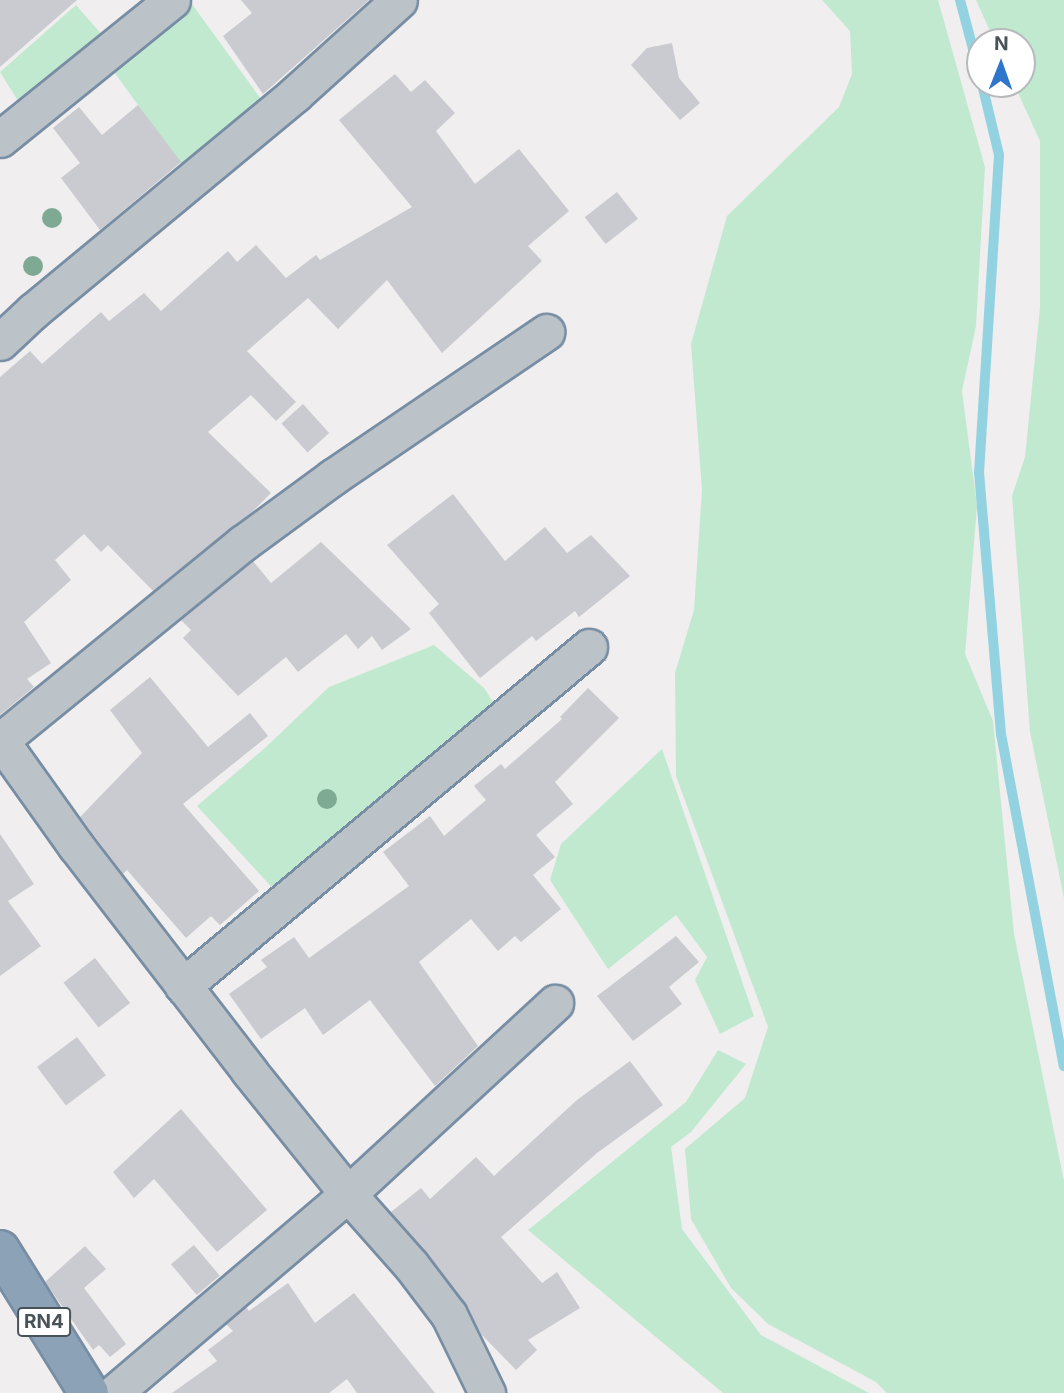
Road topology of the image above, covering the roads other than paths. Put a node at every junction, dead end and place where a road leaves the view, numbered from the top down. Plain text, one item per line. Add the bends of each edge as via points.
1 (172, 0) edge
2 (400, 0) edge
3 (0, 139) edge
4 (547, 332) dead end
5 (0, 342) edge
6 (589, 647) dead end
7 (0, 741) edge
8 (183, 986) junction
9 (555, 1003) dead end
10 (348, 1194) junction
11 (0, 1250) edge
12 (89, 1393) edge
13 (114, 1393) edge
14 (487, 1393) edge

1 - 3 street
2 - 5 street
4 - 7 street via 243,543
6 - 8 street
7 - 8 street
8 - 10 street
9 - 10 street
10 - 13 street
10 - 14 street via 449,1315
11 - 12 highway, RN4

